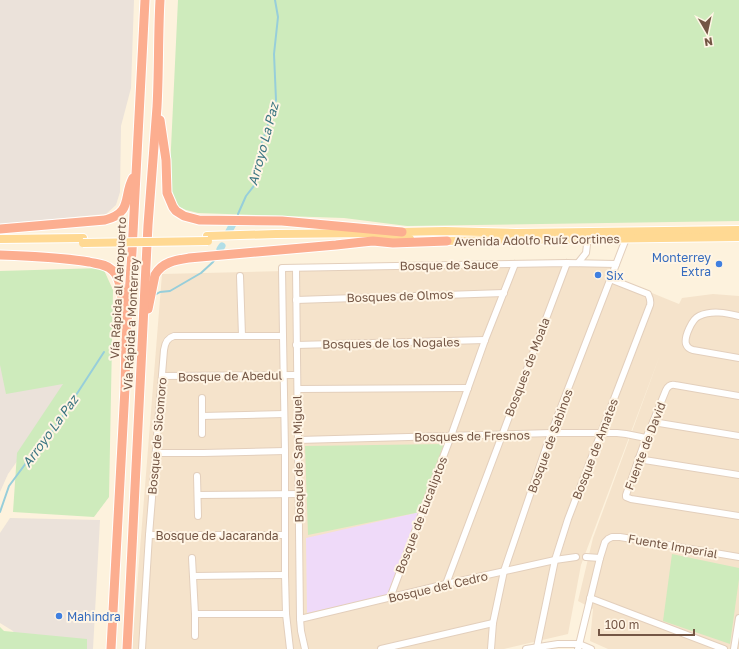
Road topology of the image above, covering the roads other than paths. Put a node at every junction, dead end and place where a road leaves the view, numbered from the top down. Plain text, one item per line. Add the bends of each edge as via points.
1 (145, 0) edge
2 (160, 0) edge
3 (157, 107) junction
4 (136, 173) junction
5 (0, 229) edge
6 (739, 230) edge
7 (402, 232) junction
8 (597, 232) junction
9 (614, 232) junction
10 (739, 237) edge
11 (208, 238) junction
12 (626, 238) junction
13 (0, 239) edge
14 (587, 239) junction
15 (83, 240) junction
16 (447, 241) junction
17 (0, 244) edge
18 (0, 254) edge
19 (567, 263) junction
20 (578, 263) junction
21 (516, 264) junction
22 (616, 264) junction
23 (282, 268) joint
24 (296, 268) junction
25 (240, 276) dead end
26 (610, 279) junction
27 (504, 293) junction
28 (296, 300) junction
29 (739, 316) edge
30 (143, 336) junction
31 (242, 336) junction
32 (283, 336) junction
33 (126, 339) junction
34 (485, 340) junction
35 (296, 345) junction
36 (739, 358) edge
37 (284, 375) junction
38 (297, 375) junction
39 (162, 376) junction
40 (468, 388) junction
41 (298, 389) junction
42 (739, 396) edge
43 (202, 398) dead end
44 (284, 414) junction
45 (202, 416) junction
46 (654, 422) junction
47 (551, 433) junction
48 (202, 434) dead end
49 (602, 434) junction
50 (501, 435) junction
51 (451, 436) junction
52 (739, 436) edge
53 (646, 438) junction
54 (298, 440) junction
55 (286, 451) junction
56 (156, 453) junction
57 (638, 459) junction
58 (739, 475) edge
59 (197, 476) dead end
60 (285, 494) junction
61 (299, 494) junction
62 (198, 495) junction
63 (198, 516) dead end
64 (739, 516) edge
65 (149, 535) junction
66 (285, 535) junction
67 (576, 557) dead end
68 (586, 557) dead end
69 (739, 557) edge
70 (192, 558) dead end
71 (600, 558) junction
72 (555, 560) junction
73 (504, 571) junction
74 (285, 575) junction
75 (194, 576) junction
76 (446, 584) junction
77 (390, 598) junction
78 (590, 598) junction
79 (195, 614) junction
80 (286, 614) junction
81 (739, 618) edge
82 (300, 619) junction
83 (493, 623) junction
84 (195, 636) dead end
85 (558, 644) junction
86 (537, 647) junction
87 (579, 647) edge
88 (111, 649) edge
89 (126, 649) edge
90 (142, 649) edge
91 (290, 649) edge
92 (302, 649) edge
93 (381, 649) edge
94 (491, 649) edge
95 (526, 649) edge
96 (567, 649) edge
97 (591, 649) edge
98 (724, 649) edge
99 (734, 649) edge

1 - 4 highway, Vía Rápida al Aeropuerto
2 - 3 highway, Vía Rápida a Monterrey
3 - 7 highway via 166,160 167,193 173,207 184,216 199,220 282,221
3 - 30 highway, Vía Rápida a Monterrey
4 - 5 highway via 124,207 111,219
4 - 33 highway, Vía Rápida al Aeropuerto
6 - 9 main road
7 - 8 main road
7 - 11 main road
8 - 9 main road
8 - 14 street via 588,235
9 - 12 street via 626,234
10 - 12 main road, Avenida Adolfo Ruíz Cortines
11 - 15 main road, bridge
11 - 16 main road, Avenida Adolfo Ruíz Cortines via 383,237
12 - 14 main road, Avenida Adolfo Ruíz Cortines
12 - 22 street, Bosque de Sabinos
13 - 15 main road
14 - 16 main road, Avenida Adolfo Ruíz Cortines
14 - 20 street via 586,253
15 - 17 main road
16 - 30 highway via 373,241 189,258 171,262 160,267 155,275
18 - 33 highway via 70,259 108,267 115,273 119,283
19 - 20 street, Bosque de Sauce
19 - 21 street, Bosque de Sauce
19 - 50 street, Bosques de Moala
20 - 22 street, Bosque de Sauce
21 - 24 street, Bosque de Sauce
21 - 27 street, Bosque de Eucaliptos
22 - 26 street, Bosque de Sabinos
23 - 24 street, Bosque de Sauce
23 - 32 street, Bosque de San Miguel
24 - 28 street, Bosque de San Miguel
25 - 31 street
26 - 47 street, Bosque de Sabinos
26 - 49 street, Bosque de Amates via 648,294 651,301
27 - 28 street, Bosques de Olmos
27 - 34 street, Bosque de Eucaliptos
28 - 35 street, Bosque de San Miguel
29 - 36 street via 723,312 700,316 693,320 686,339 690,349
30 - 89 highway, Vía Rápida a Monterrey
31 - 32 street, Bosque de Sicomoro
31 - 39 street, Bosque de Sicomoro via 171,337 165,344
32 - 37 street, Bosque de San Miguel
33 - 88 highway, Vía Rápida al Aeropuerto
34 - 35 street, Bosques de los Nogales
34 - 40 street, Bosque de Eucaliptos
35 - 38 street, Bosque de San Miguel
37 - 38 street, Bosque de Abedul
37 - 39 street, Bosque de Abedul
37 - 44 street, Bosque de San Miguel
38 - 41 street, Bosque de San Miguel
39 - 56 street, Bosque de Sicomoro
40 - 41 street
40 - 51 street, Bosque de Eucaliptos
41 - 54 street, Bosque de San Miguel
42 - 46 street, Fuente de David via 670,385
43 - 45 street, Bosque de Abedul
44 - 45 street
44 - 55 street, Bosque de San Miguel
45 - 48 street, Bosque de Abedul
46 - 52 street
46 - 53 street, Fuente de David
47 - 49 street, Bosques de Fresnos
47 - 50 street, Bosques de Fresnos
47 - 73 street, Bosque de Sabinos
49 - 53 street, Bosques de Fresnos via 617,433
49 - 72 street, Bosque de Amates
50 - 51 street, Bosques de Fresnos
50 - 76 street, Bosques de Moala
51 - 54 street, Bosques de Fresnos
51 - 77 street, Bosque de Eucaliptos
53 - 57 street, Fuente de David
54 - 61 street, Bosque de San Miguel
55 - 56 street
55 - 60 street, Bosque de San Miguel
56 - 65 street, Bosque de Sicomoro
57 - 58 street
57 - 64 street, Fuente de David via 626,497
59 - 62 street
60 - 61 street
60 - 62 street
60 - 66 street, Bosque de San Miguel
61 - 82 street, Bosque de San Miguel
62 - 63 street
65 - 66 street, Bosque de Jacaranda
65 - 90 street, Bosque de Sicomoro
66 - 74 street, Bosque de San Miguel
67 - 72 street, Bosque del Cedro
68 - 71 street
69 - 71 street, Fuente Imperial via 612,537 605,542
70 - 75 street
71 - 78 street
72 - 73 street, Bosque del Cedro
72 - 86 street, Bosque de Amates
73 - 76 street, Bosque del Cedro
73 - 83 street, Bosque de Sabinos
74 - 75 street
74 - 80 street, Bosque de San Miguel
75 - 79 street
76 - 77 street, Bosque del Cedro
77 - 82 street, Bosque del Cedro
78 - 87 street
78 - 98 street
79 - 80 street
79 - 84 street
80 - 91 street, Bosque de San Miguel
81 - 99 street
82 - 92 street, Bosque de San Miguel
83 - 93 street
83 - 94 street, Bosque de Sabinos
85 - 86 street
85 - 87 street
85 - 96 street
86 - 95 street
87 - 97 street

